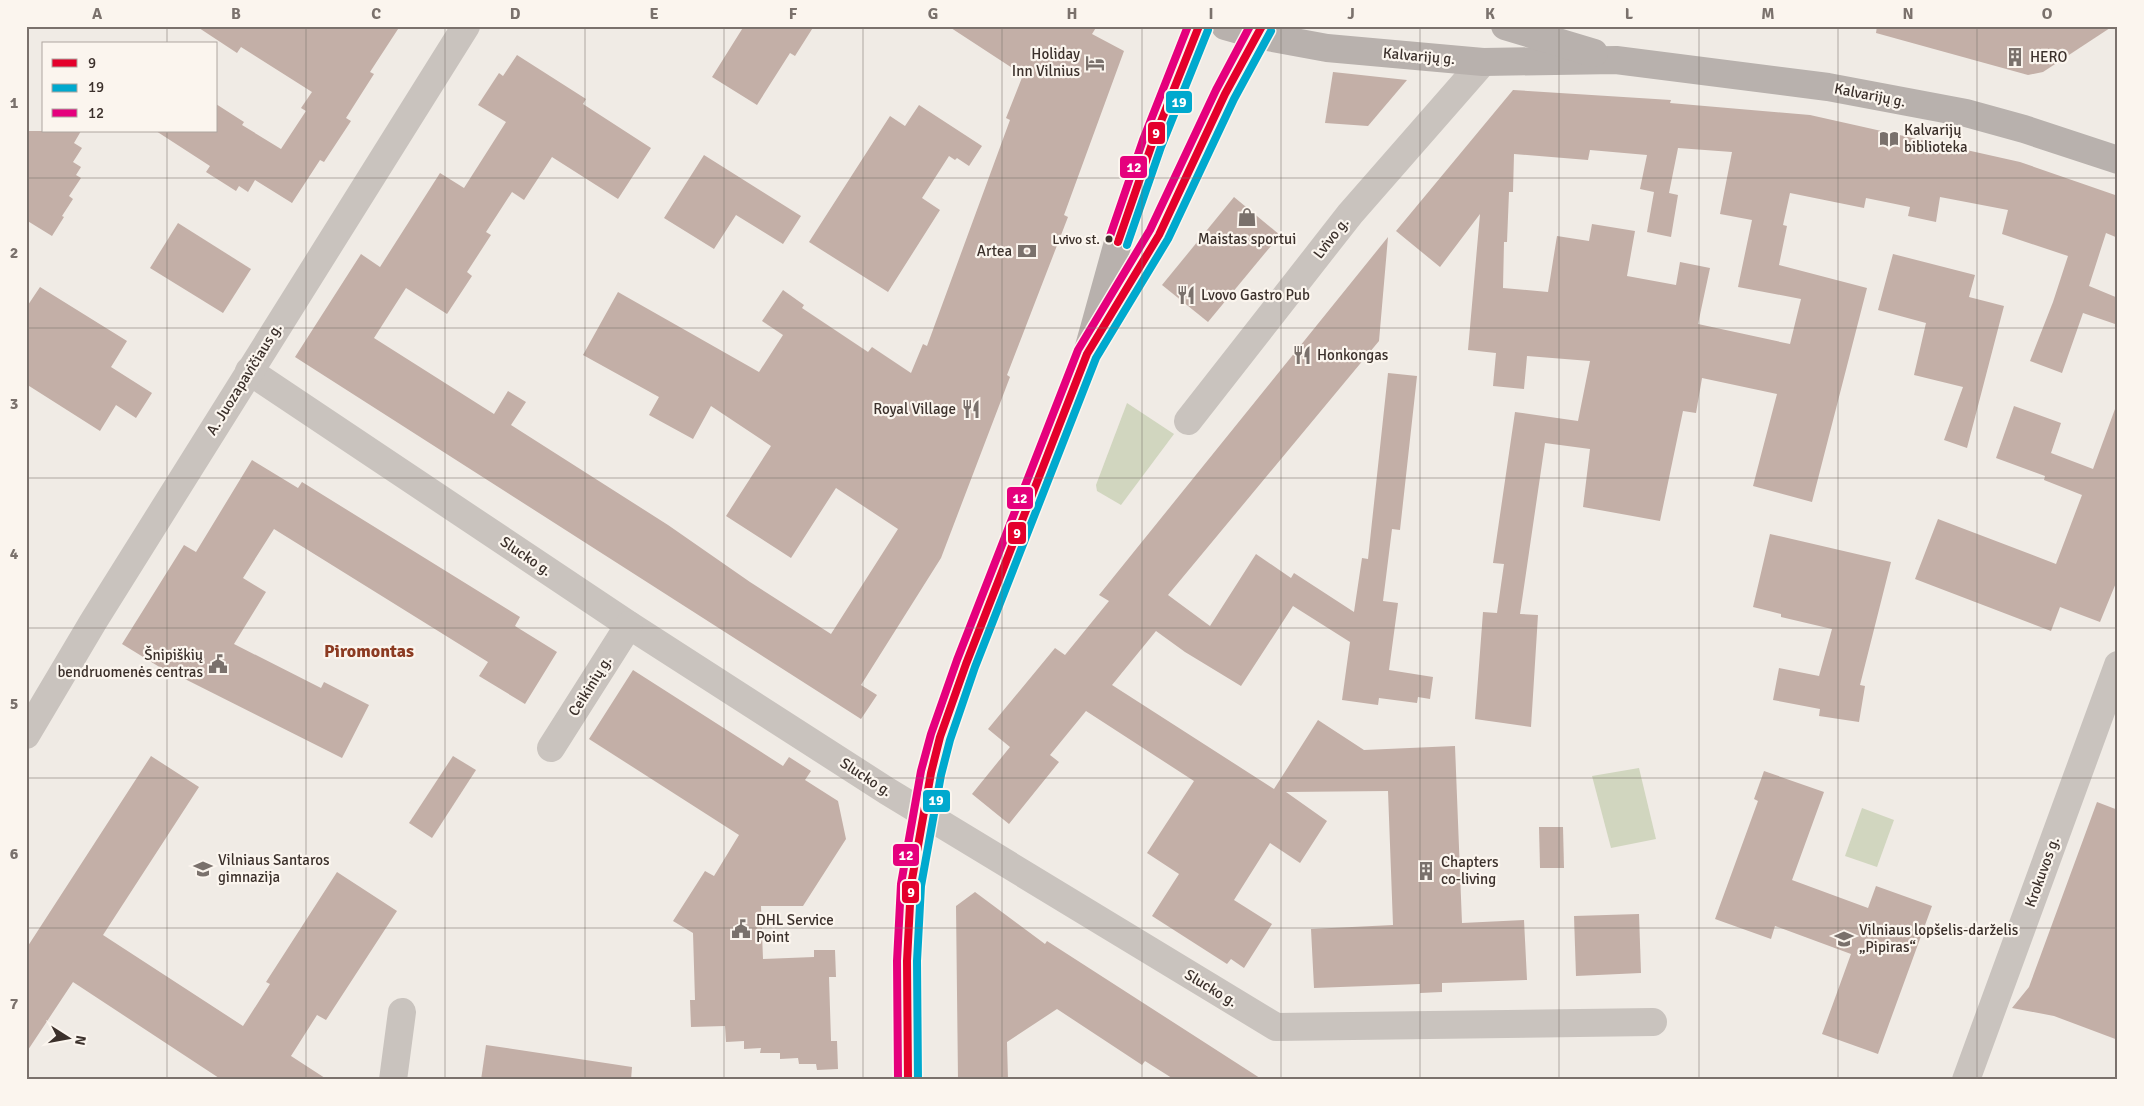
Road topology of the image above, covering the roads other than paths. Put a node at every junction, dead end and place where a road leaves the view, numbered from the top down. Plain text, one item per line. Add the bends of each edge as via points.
1 (466, 26) edge
2 (1199, 26) edge
3 (1225, 26) edge
4 (1511, 27) edge
5 (1259, 31) edge
6 (1616, 60) junction
7 (1483, 62) junction
8 (2118, 160) edge
9 (1087, 354) junction
10 (249, 371) junction
11 (1188, 421) dead end
12 (629, 624) junction
13 (2118, 665) edge
14 (26, 735) edge
15 (551, 748) dead end
16 (923, 814) junction
17 (402, 1012) dead end
18 (1653, 1022) dead end
19 (393, 1080) edge
20 (908, 1080) edge
21 (1966, 1080) edge

1 - 10 street, A. Juozapavičiaus g.
2 - 9 main road via 1178,73 1122,228
3 - 5 main road, Kalvarijų g.
4 - 6 main road, Kalvarijų g.
5 - 7 main road, Kalvarijų g. via 1327,48
5 - 9 main road via 1225,94 1159,235
6 - 7 main road, Kalvarijų g.
6 - 8 main road, Kalvarijų g. via 1828,87 1966,113
7 - 11 street, Lvivo g. via 1350,214
9 - 16 main road via 940,737
10 - 12 street, Slucko g.
10 - 14 street, A. Juozapavičiaus g.
12 - 15 street, Ceikinių g.
12 - 16 street, Slucko g.
13 - 21 street, Krokuvos g.
16 - 18 street, Slucko g. via 1276,1027
16 - 20 main road via 908,922
17 - 19 street

